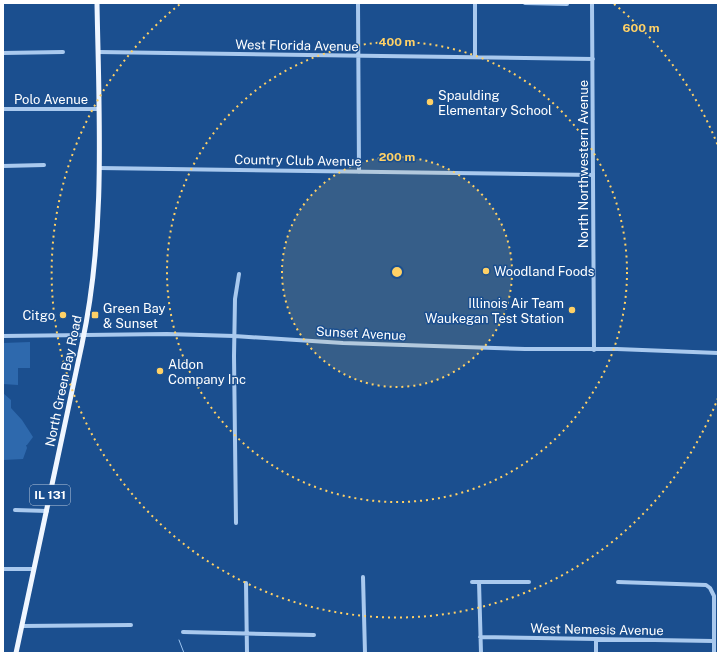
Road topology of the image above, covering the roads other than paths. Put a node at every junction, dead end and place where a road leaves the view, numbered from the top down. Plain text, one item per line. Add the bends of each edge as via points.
1 (97, 3) edge
2 (358, 3) edge
3 (475, 3) edge
4 (525, 3) edge
5 (592, 3) edge
6 (567, 4) edge
7 (63, 52) dead end
8 (98, 52) junction
9 (3, 54) edge
10 (358, 56) junction
11 (475, 57) junction
12 (593, 59) junction
13 (99, 109) junction
14 (3, 110) edge
15 (44, 165) dead end
16 (3, 166) edge
17 (99, 168) junction
18 (359, 172) junction
19 (593, 175) junction
20 (239, 274) dead end
21 (84, 335) junction
22 (3, 336) edge
23 (234, 336) junction
24 (594, 350) junction
25 (718, 353) edge
26 (15, 510) dead end
27 (46, 511) junction
28 (236, 523) dead end
29 (3, 569) edge
30 (34, 569) junction
31 (364, 577) dead end
32 (472, 582) dead end
33 (479, 582) junction
34 (529, 582) dead end
35 (618, 582) dead end
36 (246, 583) dead end
37 (131, 625) dead end
38 (22, 626) junction
39 (183, 632) dead end
40 (246, 634) junction
41 (314, 635) dead end
42 (480, 637) junction
43 (596, 640) junction
44 (713, 641) junction
45 (16, 653) edge
46 (247, 653) edge
47 (365, 653) edge
48 (481, 653) edge
49 (596, 653) edge
50 (714, 653) edge

1 - 8 main road, IL 131
2 - 10 street
3 - 11 street
4 - 6 street
5 - 12 street, North Northwestern Avenue
7 - 9 street
8 - 10 street, West Florida Avenue
8 - 13 main road, IL 131
10 - 11 street, West Florida Avenue
10 - 18 street
11 - 12 street, West Florida Avenue
12 - 19 street, North Northwestern Avenue
13 - 14 street, Polo Avenue
13 - 17 main road, North Green Bay Road / IL 131
15 - 16 street
17 - 18 street, Country Club Avenue
17 - 21 main road, North Green Bay Road / IL 131 via 95,261
18 - 19 street, Country Club Avenue
19 - 24 street, North Northwestern Avenue
20 - 23 street
21 - 22 street, Sunset Avenue
21 - 23 street, Sunset Avenue
21 - 27 main road, North Green Bay Road / IL 131
23 - 24 street, Sunset Avenue via 343,343
23 - 28 street
24 - 25 street, Sunset Avenue
26 - 27 street
27 - 30 main road, North Green Bay Road / IL 131
29 - 30 street
30 - 38 main road, North Green Bay Road / IL 131
31 - 47 street
32 - 33 street
33 - 34 street
33 - 42 street
35 - 44 street via 706,585 714,596
36 - 40 street
37 - 38 street
38 - 45 main road, North Green Bay Road / IL 131
39 - 40 street
40 - 41 street
40 - 46 street
42 - 43 street, West Nemesis Avenue
42 - 48 street
43 - 44 street, West Nemesis Avenue
43 - 49 street
44 - 50 street

